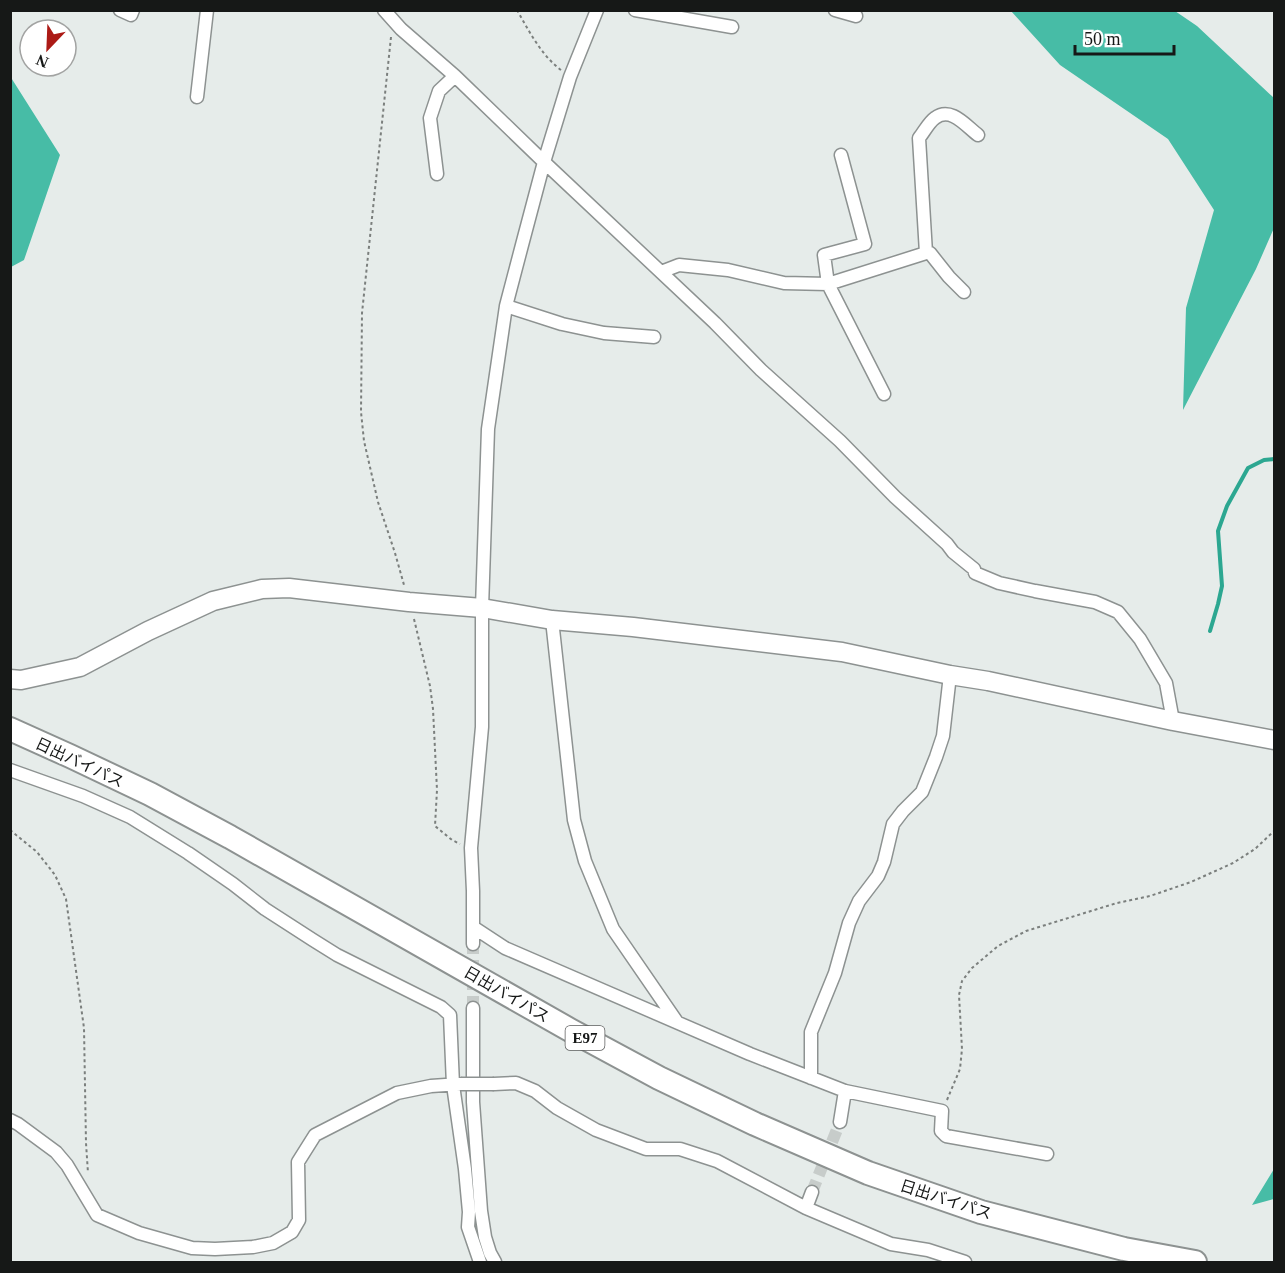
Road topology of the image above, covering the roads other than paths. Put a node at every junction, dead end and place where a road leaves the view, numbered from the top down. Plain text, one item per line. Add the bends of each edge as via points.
1 (120, 10) edge
2 (133, 10) edge
3 (207, 10) edge
4 (597, 10) edge
5 (635, 10) edge
6 (835, 10) edge
7 (388, 15) edge
8 (856, 16) dead end
9 (732, 27) dead end
10 (455, 76) junction
11 (197, 97) dead end
12 (978, 135) dead end
13 (842, 155) dead end
14 (544, 162) junction
15 (437, 174) dead end
16 (926, 253) junction
17 (661, 272) junction
18 (828, 285) junction
19 (964, 292) dead end
20 (506, 306) junction
21 (654, 337) dead end
22 (884, 394) dead end
23 (482, 608) junction
24 (552, 620) junction
25 (950, 675) junction
26 (10, 679) edge
27 (1173, 721) junction
28 (10, 729) edge
29 (1275, 740) edge
30 (10, 770) edge
31 (473, 927) junction
32 (473, 944) tunnel mouth
33 (473, 1008) tunnel mouth
34 (678, 1024) junction
35 (811, 1078) junction
36 (457, 1084) junction
37 (845, 1091) junction
38 (10, 1120) edge
39 (840, 1122) tunnel mouth
40 (1047, 1154) dead end
41 (812, 1192) tunnel mouth
42 (806, 1208) junction
43 (480, 1263) edge
44 (495, 1263) edge
45 (965, 1263) edge
46 (1195, 1263) edge

1 - 2 street via 131,15
3 - 11 street
4 - 14 street via 570,77
5 - 9 street
6 - 8 street
7 - 10 street
10 - 14 street
10 - 15 street via 439,91 430,118
12 - 16 street via 947,114 936,117 920,138
13 - 18 street via 865,244 824,255
14 - 17 street
14 - 20 street
16 - 18 street
16 - 19 street
17 - 18 street via 679,265 728,270 784,284
17 - 27 street via 975,573 999,583 1095,602 1118,612 1140,639 1166,683
18 - 22 street
20 - 21 street via 604,333
20 - 23 street via 488,429
23 - 24 street
23 - 26 street via 289,588 262,589 213,601 80,667
23 - 31 street via 482,727 471,848
24 - 25 street via 842,652
24 - 34 street via 574,820 585,861 613,929
25 - 27 street
25 - 35 street via 943,736 936,758 922,792 893,824 879,876 859,901 849,923 835,973 811,1032
27 - 29 street
28 - 46 highway, 日出バイパス / E97 via 150,794 570,1030 755,1124 868,1173 981,1212 1124,1250
30 - 36 street via 130,817 337,955 441,1007 450,1015
31 - 32 street
31 - 34 street via 505,948
33 - 44 street via 473,1102 481,1211
34 - 35 street
35 - 37 street
36 - 38 street via 397,1092 315,1135 298,1162 299,1220 292,1232 273,1243 254,1247 192,1248 139,1233 97,1215 56,1152
36 - 42 street, bridge via 516,1083 596,1130 646,1149 680,1149 717,1161
36 - 43 street via 468,1227
37 - 39 street
37 - 40 street via 942,1111 941,1131 946,1136
41 - 42 street
42 - 45 street via 891,1244 928,1250

